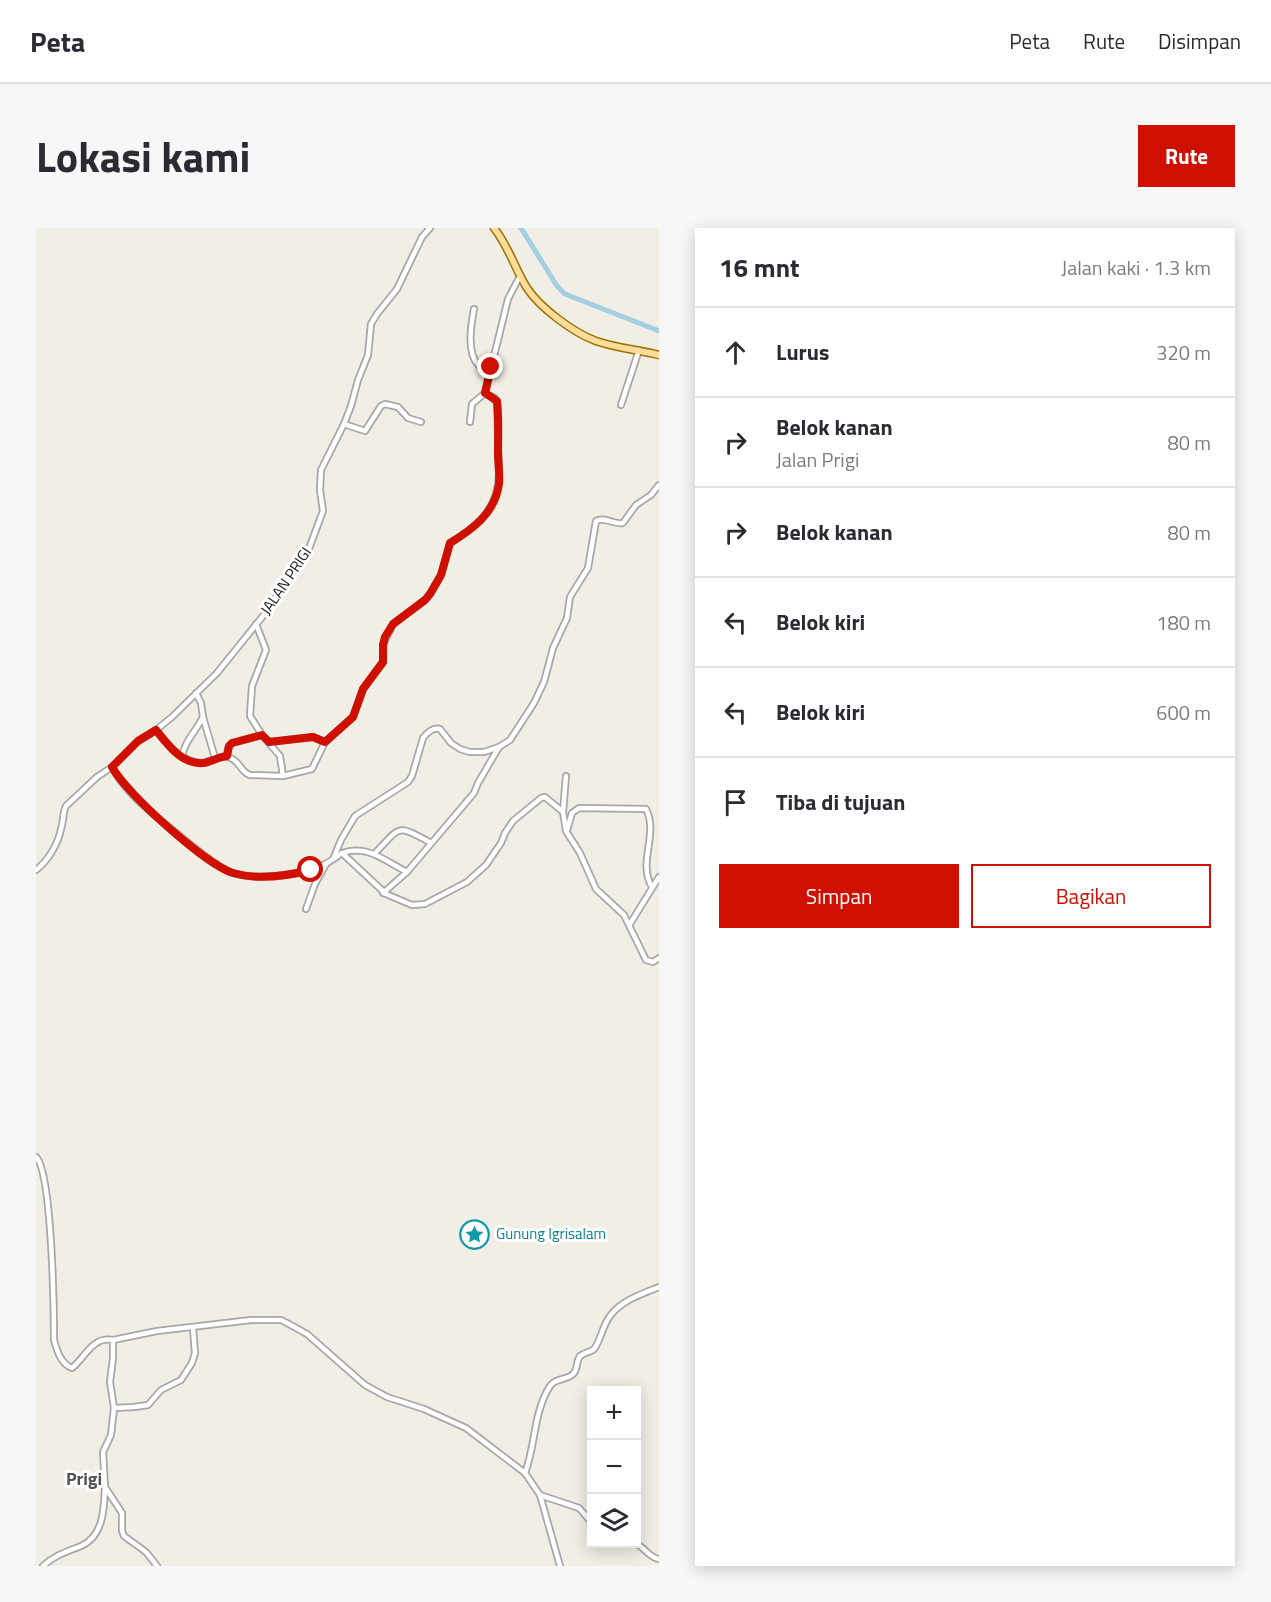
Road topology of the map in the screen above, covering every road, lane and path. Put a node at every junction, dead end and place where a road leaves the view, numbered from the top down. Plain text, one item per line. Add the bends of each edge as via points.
1 (430, 228) edge
2 (494, 228) edge
3 (520, 276) junction
4 (474, 309) dead end
5 (639, 350) junction
6 (659, 356) edge
7 (491, 367) junction
8 (485, 393) junction
9 (621, 405) dead end
10 (421, 422) dead end
11 (470, 422) dead end
12 (344, 424) junction
13 (659, 485) edge
14 (256, 624) junction
15 (196, 693) junction
16 (202, 717) junction
17 (156, 730) junction
18 (262, 735) junction
19 (269, 742) junction
20 (325, 742) junction
21 (499, 747) junction
22 (227, 756) junction
23 (182, 757) junction
24 (215, 758) junction
25 (112, 767) junction
26 (283, 776) junction
27 (566, 776) dead end
28 (563, 812) junction
29 (566, 831) junction
30 (431, 843) junction
31 (342, 853) junction
32 (375, 853) junction
33 (333, 859) junction
34 (326, 864) junction
35 (36, 870) edge
36 (407, 872) junction
37 (659, 877) edge
38 (652, 887) junction
39 (383, 893) junction
40 (306, 909) dead end
41 (630, 924) junction
42 (659, 958) edge
43 (36, 1157) edge
44 (659, 1287) edge
45 (193, 1328) junction
46 (113, 1340) junction
47 (114, 1408) junction
48 (525, 1473) junction
49 (105, 1487) junction
50 (540, 1495) junction
51 (587, 1518) edge
52 (641, 1546) edge
53 (659, 1559) edge
54 (43, 1566) edge
55 (157, 1566) edge
56 (560, 1566) edge

1 - 12 street, JALAN PRIGI via 371,324 368,355
2 - 3 main road
3 - 5 main road via 537,301 575,330 598,341
3 - 7 street via 508,299
4 - 7 street via 470,335 475,361 479,366
5 - 6 main road
5 - 9 street
7 - 8 street
8 - 11 street via 472,404
8 - 20 street via 495,398 497,404 499,485 494,503 485,516 450,543 441,575 425,600 393,624 383,645 383,662 363,689 353,717
10 - 12 street via 388,404 381,406 365,431
12 - 14 street, JALAN PRIGI via 321,470 323,511 307,554
13 - 21 street via 622,523 596,521 588,568 570,597 567,618 553,648 544,682 517,731
14 - 15 street, JALAN PRIGI
14 - 18 street via 266,650 252,686 250,716
15 - 16 street
15 - 17 street, JALAN PRIGI
16 - 23 street via 185,744
16 - 24 street
17 - 23 street
17 - 25 street, JALAN PRIGI via 138,741
18 - 19 street
18 - 22 street via 232,743
19 - 20 street via 313,737
19 - 26 street via 280,756
20 - 26 street via 312,769
21 - 30 street via 474,793
21 - 33 street via 470,752 451,743 440,729 427,733 408,782 355,816
22 - 24 street
22 - 26 street via 234,758 245,774
23 - 24 street via 199,763
25 - 34 street via 159,819 231,873 277,876
25 - 35 street, JALAN PRIGI via 66,806 55,844
27 - 28 street
28 - 29 street
28 - 39 street via 541,798 513,821 486,866 432,902 412,905
29 - 38 street via 572,813 579,808 646,809 652,832 646,874
29 - 41 street via 596,889
30 - 32 street via 408,830 398,830
30 - 36 street
31 - 32 street via 357,849
31 - 33 street
31 - 39 street
32 - 36 street
33 - 34 street
34 - 40 street
36 - 39 street
37 - 38 street
38 - 41 street
41 - 42 street via 646,960 653,962
43 - 46 street via 44,1170 57,1352 72,1368 90,1346
44 - 48 street via 628,1300 610,1315 598,1345 580,1356 574,1374 549,1387 538,1414
45 - 46 street
45 - 47 street via 195,1353 181,1380 161,1390 148,1405
45 - 48 street via 281,1320 307,1334 365,1385 466,1428
46 - 47 street via 110,1382
47 - 49 street via 111,1435 103,1452
48 - 50 street
49 - 54 street via 104,1513 93,1537
49 - 55 street via 122,1514 124,1536
50 - 51 street via 579,1508
50 - 56 street
52 - 53 street via 650,1557

